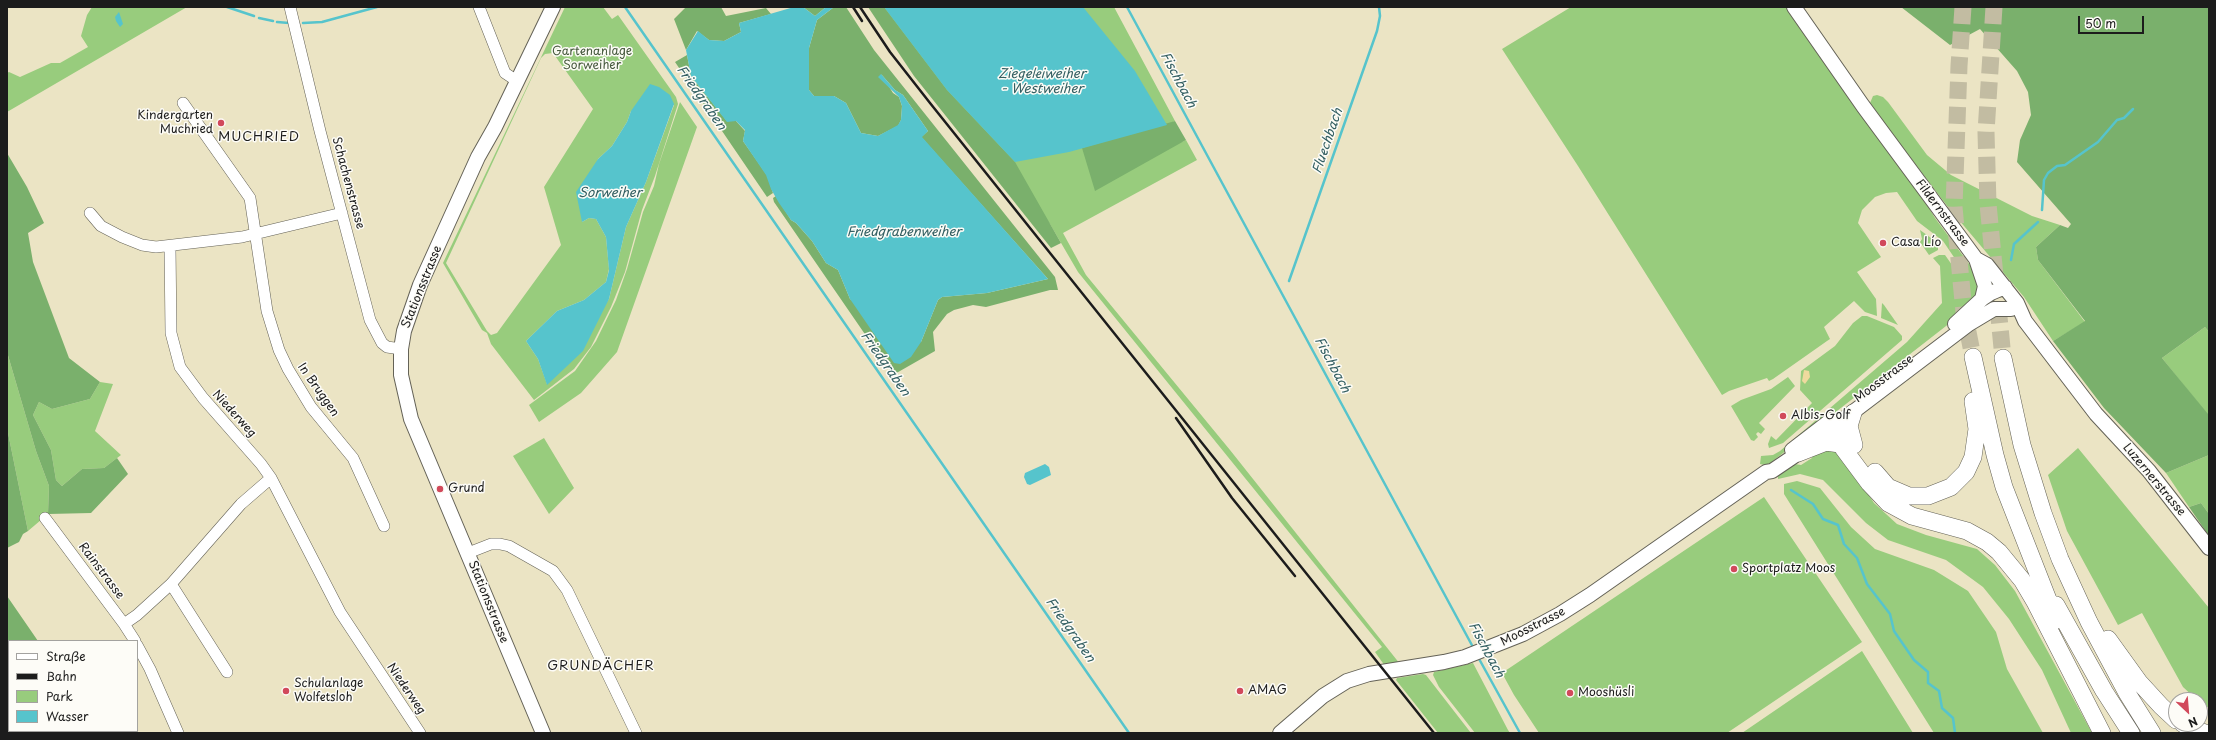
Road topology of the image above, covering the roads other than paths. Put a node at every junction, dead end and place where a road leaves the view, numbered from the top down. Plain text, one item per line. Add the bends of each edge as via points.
1 (290, 7) edge
2 (478, 7) edge
3 (553, 7) edge
4 (1794, 7) edge
5 (517, 81) junction
6 (183, 104) dead end
7 (90, 213) dead end
8 (342, 213) junction
9 (257, 234) junction
10 (170, 246) junction
11 (1976, 259) junction
12 (2001, 291) junction
13 (1982, 299) junction
14 (2011, 309) junction
15 (2025, 321) junction
16 (1969, 324) junction
17 (401, 349) junction
18 (2003, 358) tunnel mouth
19 (1853, 413) junction
20 (1832, 425) junction
21 (1847, 445) junction
22 (1798, 453) junction
23 (1766, 472) junction
24 (271, 478) junction
25 (45, 518) dead end
26 (384, 526) dead end
27 (2209, 548) edge
28 (468, 553) junction
29 (2060, 559) junction
30 (2032, 561) junction
31 (170, 584) junction
32 (124, 624) junction
33 (134, 640) edge
34 (138, 647) edge
35 (227, 672) dead end
36 (2168, 713) edge
37 (178, 733) edge
38 (420, 733) edge
39 (543, 733) edge
40 (636, 733) edge
41 (1280, 733) edge
42 (2102, 733) edge
43 (2110, 733) edge
44 (2131, 733) edge
45 (2152, 733) edge

1 - 8 street, Schachenstrasse
2 - 5 street via 505,73
3 - 5 main road, Stationsstrasse
4 - 11 main road, Fildernstrasse via 1863,106
5 - 17 main road, Stationsstrasse via 478,157 420,285 404,331
6 - 9 street, In Bruggen via 250,198
7 - 10 street via 101,226 128,240 142,245
8 - 9 street
8 - 17 street, Schachenstrasse via 373,327 387,347
9 - 10 street
9 - 26 street, In Bruggen via 267,311 279,350 299,389 353,458
10 - 24 street, Niederweg via 171,333 180,367
11 - 12 main road, Fildernstrasse
11 - 13 main road via 1985,286
12 - 13 main road, Moosstrasse
12 - 14 main road
12 - 15 main road via 2017,303
12 - 16 main road, Moosstrasse
13 - 20 main road, Moosstrasse
14 - 15 main road
14 - 16 main road, Moosstrasse via 1994,309
15 - 27 main road, Luzernerstrasse via 2096,414 2149,471
16 - 19 main road, Moosstrasse
17 - 28 main road, Stationsstrasse via 401,375 411,419
18 - 29 highway via 2022,445
19 - 20 main road, Moosstrasse
19 - 21 highway
20 - 21 highway
20 - 22 main road, Moosstrasse
20 - 23 main road, Moosstrasse
21 - 22 highway via 1826,442
21 - 30 highway via 1895,491 1922,497 1951,487 1966,472 1976,444 1977,429 1970,358 2004,487
21 - 42 highway via 1870,483 1888,503 1912,516 1967,531 1999,552 2022,580 2035,602
22 - 23 main road, Moosstrasse via 1772,471
23 - 41 main road, Moosstrasse via 1590,595 1523,634 1468,656 1369,674 1347,681 1323,696
24 - 31 street via 241,504
24 - 38 street, Niederweg via 340,612
25 - 32 street, Rainstrasse
28 - 39 main road, Stationsstrasse
28 - 40 street via 491,544 509,546 553,572 567,590
29 - 36 highway via 2105,634 2132,672
29 - 45 highway via 2089,622
30 - 43 highway via 2051,611
30 - 44 highway via 2093,673
31 - 32 street
31 - 35 street
32 - 33 street, Rainstrasse
34 - 37 street

